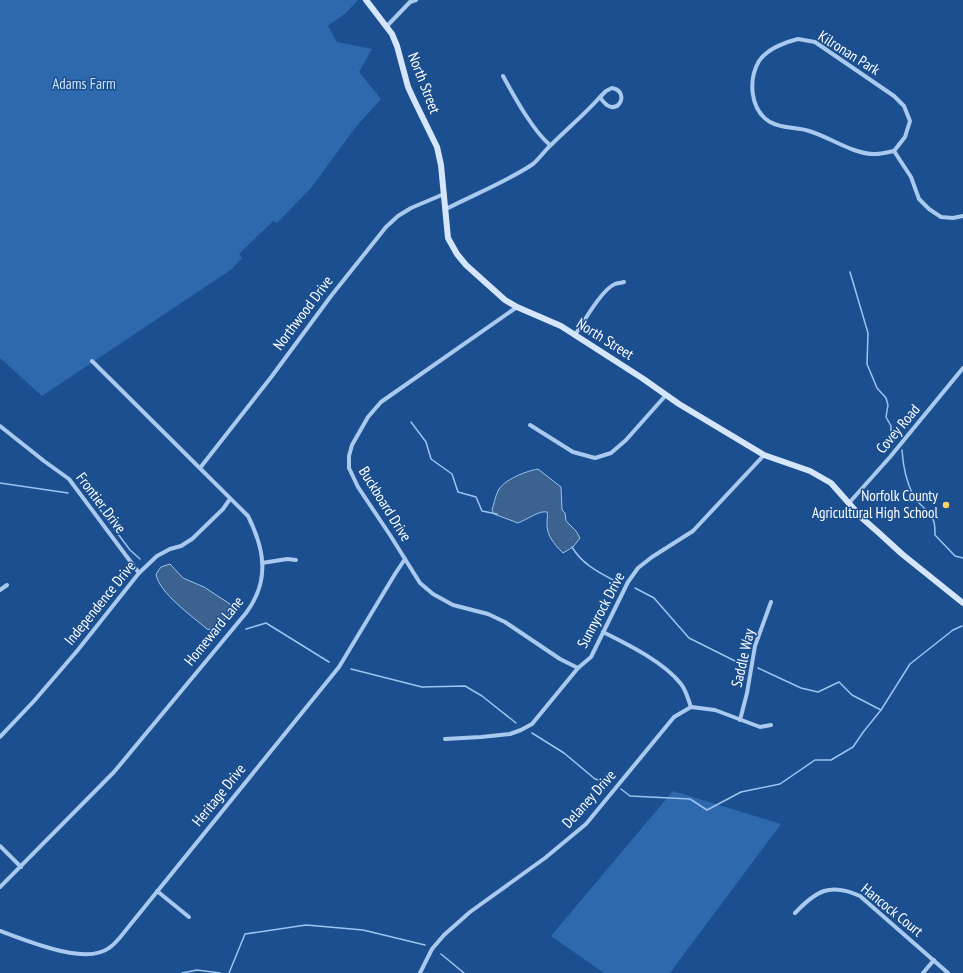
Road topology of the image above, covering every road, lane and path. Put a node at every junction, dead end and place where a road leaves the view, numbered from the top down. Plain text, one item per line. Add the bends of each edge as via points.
1 (366, 0) edge
2 (416, 0) edge
3 (387, 26) junction
4 (503, 76) dead end
5 (600, 97) junction
6 (550, 145) junction
7 (894, 151) junction
8 (444, 194) junction
9 (446, 209) junction
10 (963, 216) edge
11 (624, 282) dead end
12 (517, 307) junction
13 (575, 335) junction
14 (92, 361) dead end
15 (963, 368) edge
16 (666, 395) junction
17 (530, 425) dead end
18 (0, 426) edge
19 (764, 455) junction
20 (200, 468) junction
21 (230, 499) junction
22 (849, 504) junction
23 (405, 559) junction
24 (296, 560) dead end
25 (262, 563) junction
26 (139, 573) junction
27 (7, 585) dead end
28 (0, 590) edge
29 (771, 602) dead end
30 (963, 603) edge
31 (603, 632) junction
32 (578, 668) junction
33 (691, 707) junction
34 (740, 720) junction
35 (771, 725) dead end
36 (0, 737) edge
37 (445, 739) dead end
38 (0, 846) edge
39 (21, 867) junction
40 (0, 887) edge
41 (157, 891) junction
42 (795, 913) dead end
43 (189, 917) dead end
44 (0, 931) edge
45 (934, 960) junction
46 (420, 973) edge
47 (923, 973) edge
48 (948, 973) edge

1 - 3 street, North Street
2 - 3 street via 410,2
3 - 8 street, North Street via 397,46 415,102 437,147 442,165
4 - 6 street via 540,135
5 - 5 street via 611,107 617,106 622,98 620,92 612,88
5 - 6 street via 578,121
6 - 9 street via 541,157 524,169
7 - 7 street, Kilronan Park via 863,153 809,130 770,122 760,112 753,98 752,79 760,61 770,50 785,42 798,39 815,42 894,96 904,106 910,121 905,137
7 - 10 street via 911,177 919,199 929,209 942,217
8 - 9 street, North Street
8 - 20 street, Northwood Drive via 411,208 386,227
9 - 12 street, North Street via 448,238 457,254 505,300
11 - 13 street via 607,289
12 - 13 street, North Street via 552,321
12 - 23 street, Buckboard Drive via 381,402 368,417 352,445 348,463 354,479
13 - 16 street, North Street
14 - 20 street, Homeward Lane
15 - 22 street, Covey Road
16 - 17 street via 626,440 611,453 595,458 574,452
16 - 19 street, North Street
18 - 26 street, Frontier Drive via 69,479
19 - 22 street, North Street via 814,473 830,484
19 - 31 street, Sunnyrock Drive via 694,531 638,568 628,582
20 - 21 street, Homeward Lane
21 - 25 street, Homeward Lane via 248,516 259,540
21 - 26 street, Independence Drive via 192,539 157,556
22 - 30 street, North Street via 902,554
23 - 32 street, Buckboard Drive via 420,583 433,594 453,605 488,614 505,622
23 - 41 street, Heritage Drive via 339,667
24 - 25 street
25 - 39 street, Homeward Lane via 259,590 246,613 114,772
26 - 36 street, Independence Drive via 77,651
27 - 28 street
29 - 34 street, Saddle Way via 755,646
31 - 32 street, Sunnyrock Drive via 591,657
31 - 33 street via 672,674 685,690
32 - 37 street, Sunnyrock Drive via 532,724 521,730 481,738
33 - 34 street via 715,710
33 - 46 street, Delaney Drive via 674,717 586,824 545,858 470,912 432,949
34 - 35 street via 760,727
38 - 39 street
39 - 40 street, Homeward Lane
41 - 43 street
41 - 44 street, Heritage Drive via 109,948 95,954 59,950
42 - 45 street, Hancock Court via 812,897 825,891 847,890 860,896
45 - 47 street
45 - 48 street, Hancock Court

